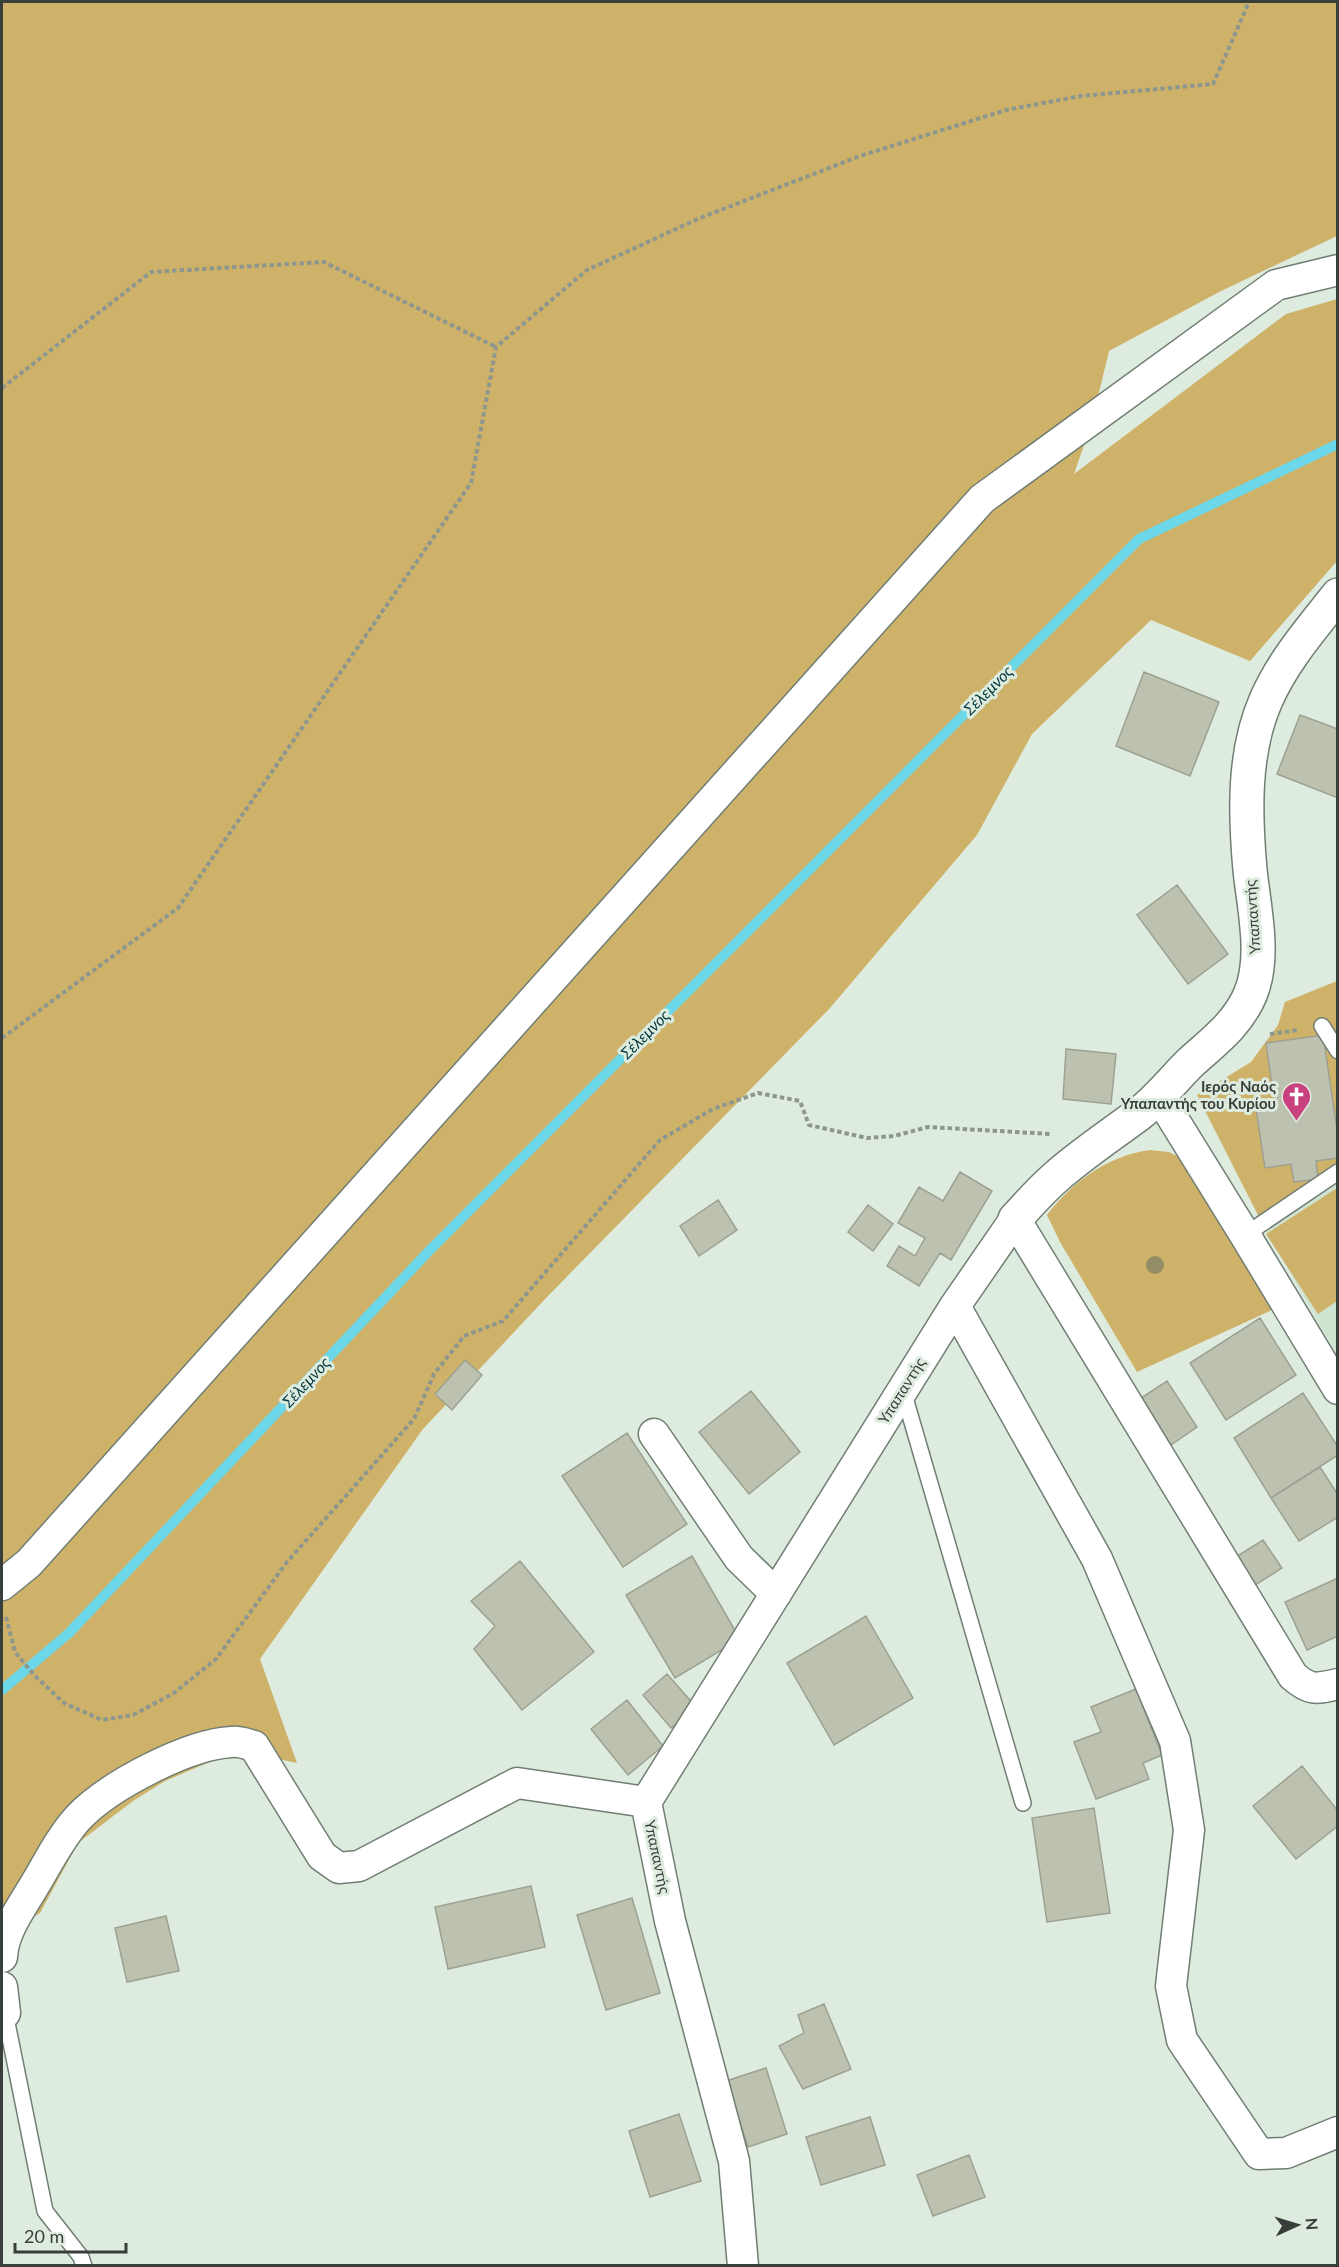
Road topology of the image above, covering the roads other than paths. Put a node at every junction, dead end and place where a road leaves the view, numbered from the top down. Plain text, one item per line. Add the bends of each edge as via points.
1 (1338, 270) edge
2 (1338, 595) edge
3 (1322, 1026) dead end
4 (1338, 1051) edge
5 (1159, 1096) junction
6 (1338, 1172) edge
7 (1015, 1219) junction
8 (1245, 1235) junction
9 (956, 1306) junction
10 (1338, 1389) edge
11 (903, 1391) junction
12 (654, 1434) dead end
13 (776, 1594) junction
14 (3, 1598) edge
15 (1338, 1683) edge
16 (646, 1802) junction
17 (1023, 1803) dead end
18 (2, 1957) edge
19 (3, 2000) edge
20 (1338, 2132) edge
21 (84, 2265) edge
22 (743, 2265) edge

1 - 14 street via 1276,285 982,499 28,1563
2 - 5 street, Υπαπαντής via 1285,666 1266,700 1253,741 1247,818 1257,952 1250,994 1223,1034
3 - 4 lane
5 - 7 street, Υπαπαντής via 1056,1176
5 - 8 street
6 - 8 lane
7 - 9 street, Υπαπαντής
7 - 15 street via 1293,1676 1305,1686
8 - 10 street
9 - 11 street, Υπαπαντής
9 - 20 street via 1097,1559 1175,1741 1189,1830 1172,1986 1182,2040 1258,2154 1286,2153
11 - 13 street, Υπαπαντής
11 - 17 lane
12 - 13 street via 739,1558
13 - 16 street, Υπαπαντής
16 - 18 street via 517,1784 359,1866 339,1868 322,1856 254,1746 233,1742 204,1747 137,1775 79,1817 12,1923
16 - 22 street, Υπαπαντής via 670,1921 734,2161
19 - 21 lane via 45,2211

